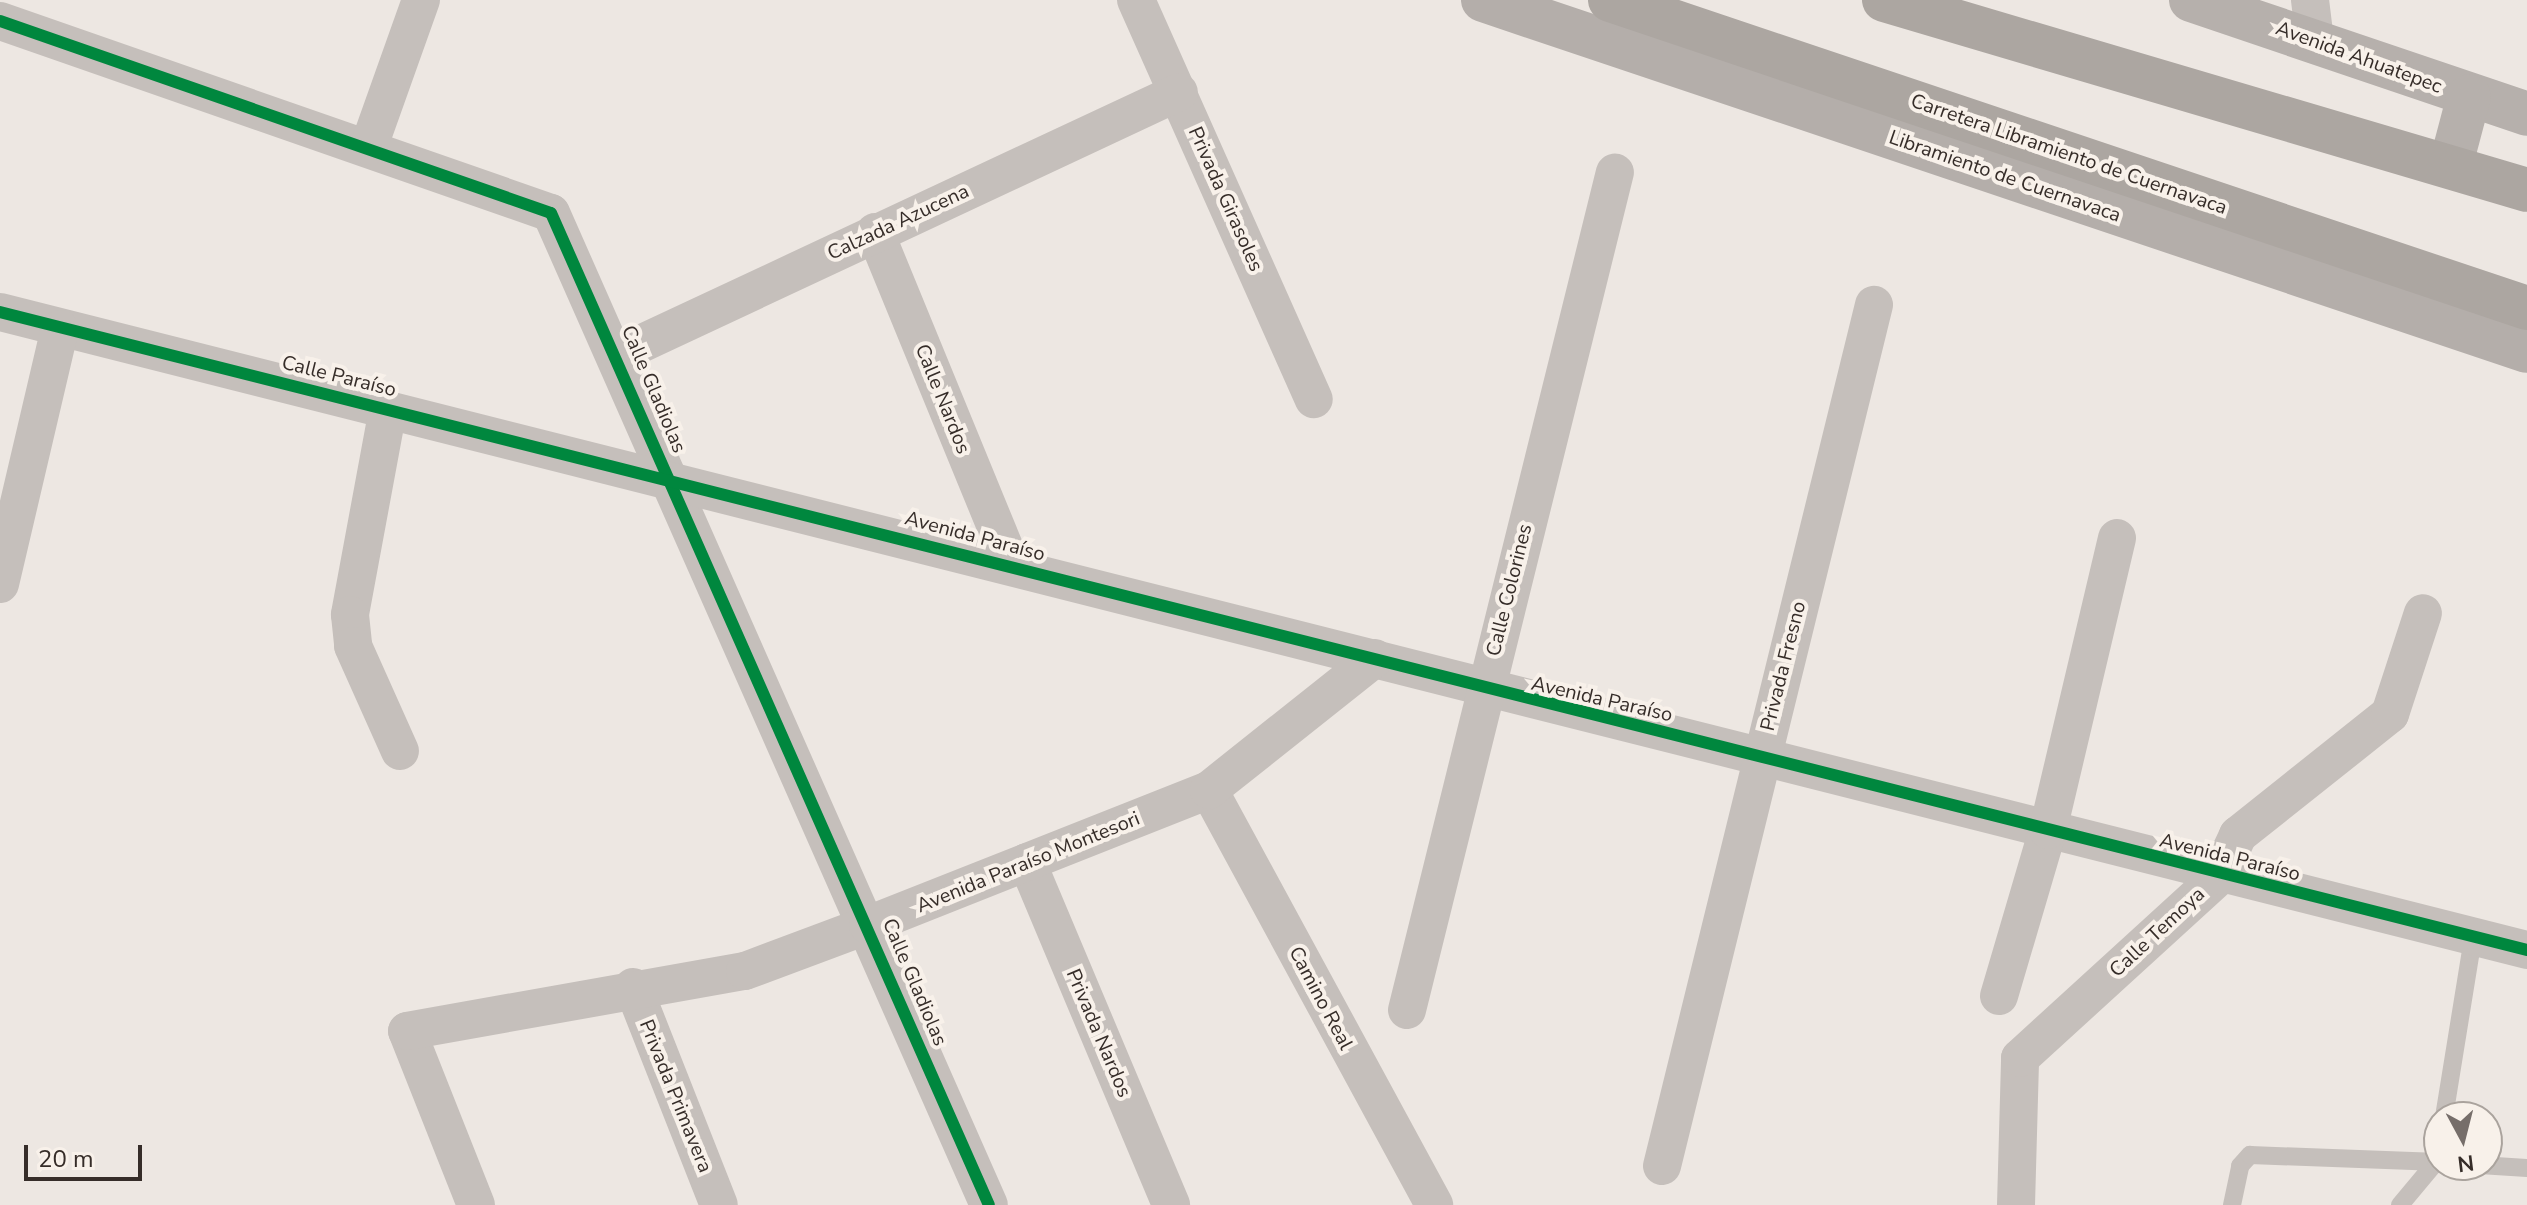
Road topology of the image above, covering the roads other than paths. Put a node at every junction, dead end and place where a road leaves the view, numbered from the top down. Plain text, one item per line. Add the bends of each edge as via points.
1 (421, 0) edge
2 (1136, 0) edge
3 (1483, 0) edge
4 (1610, 0) edge
5 (1884, 0) edge
6 (2191, 0) edge
7 (2312, 19) edge
8 (0, 21) edge
9 (1179, 92) junction
10 (2469, 96) junction
11 (2527, 114) edge
12 (369, 146) junction
13 (2451, 164) junction
14 (1615, 172) dead end
15 (2527, 190) edge
16 (875, 232) junction
17 (1874, 305) dead end
18 (2527, 308) edge
19 (0, 312) edge
20 (60, 329) junction
21 (2527, 351) edge
22 (619, 354) junction
23 (1314, 399) dead end
24 (388, 409) junction
25 (669, 477) junction
26 (2117, 538) dead end
27 (1012, 566) junction
28 (0, 584) edge
29 (2423, 613) dead end
30 (1375, 658) junction
31 (1484, 691) junction
32 (400, 751) dead end
33 (1760, 757) junction
34 (1209, 790) junction
35 (2048, 830) junction
36 (1027, 862) junction
37 (2219, 876) junction
38 (868, 925) junction
39 (2473, 937) junction
40 (2527, 950) edge
41 (633, 987) junction
42 (1999, 996) dead end
43 (1407, 1010) dead end
44 (2447, 1101) edge
45 (2423, 1157) edge
46 (1662, 1166) dead end
47 (2503, 1166) edge
48 (2527, 1168) edge
49 (2423, 1176) edge
50 (476, 1205) edge
51 (719, 1205) edge
52 (989, 1205) edge
53 (1171, 1205) edge
54 (1434, 1205) edge
55 (2016, 1205) edge
56 (2232, 1205) edge
57 (2400, 1205) edge

1 - 12 street
2 - 9 street, Privada Girasoles
3 - 21 main road, Libramiento de Cuernavaca
4 - 18 highway, Carretera Libramiento de Cuernavaca
5 - 13 highway
6 - 7 street, Avenida Ahuatepec
7 - 10 street, Avenida Ahuatepec
8 - 12 street, Calle Gladiolas
9 - 16 street, Calzada Azucena
9 - 23 street, Privada Girasoles
10 - 11 street, Avenida Ahuatepec
10 - 13 street
12 - 22 street, Calle Gladiolas via 551,213
13 - 15 highway
14 - 31 street, Calle Colorines
16 - 22 street, Calzada Azucena
16 - 27 street, Calle Nardos
17 - 33 street, Privada Fresno
19 - 20 street, Calle Paraíso
20 - 24 street, Calle Paraíso
20 - 28 street
22 - 25 street, Calle Gladiolas
24 - 25 street, Calle Paraíso
24 - 32 street via 350,615 353,646
25 - 27 street, Avenida Paraíso
25 - 38 street, Calle Gladiolas
26 - 35 street
27 - 30 street, Avenida Paraíso
29 - 37 street, Calle Temoya via 2390,714 2238,835
30 - 31 street, Avenida Paraíso
30 - 34 street, Avenida Paraíso Montesori
31 - 33 street, Avenida Paraíso
31 - 43 street, Calle Colorines
33 - 35 street, Avenida Paraíso
33 - 46 street, Privada Fresno
34 - 36 street, Avenida Paraíso Montesori
34 - 54 street, Camino Real
35 - 37 street, Avenida Paraíso
35 - 42 street
36 - 38 street, Avenida Paraíso Montesori
36 - 53 street, Privada Nardos
37 - 39 street, Avenida Paraíso
37 - 55 street, Calle Temoya via 2020,1058
38 - 41 street, Avenida Paraíso Montesori via 745,971
38 - 52 street, Calle Gladiolas
39 - 40 street, Avenida Paraíso
39 - 44 lane
41 - 50 street, Avenida Paraíso Montesori via 407,1031
41 - 51 street, Privada Primavera
45 - 56 lane via 2250,1155 2240,1166
47 - 48 lane
49 - 57 lane

